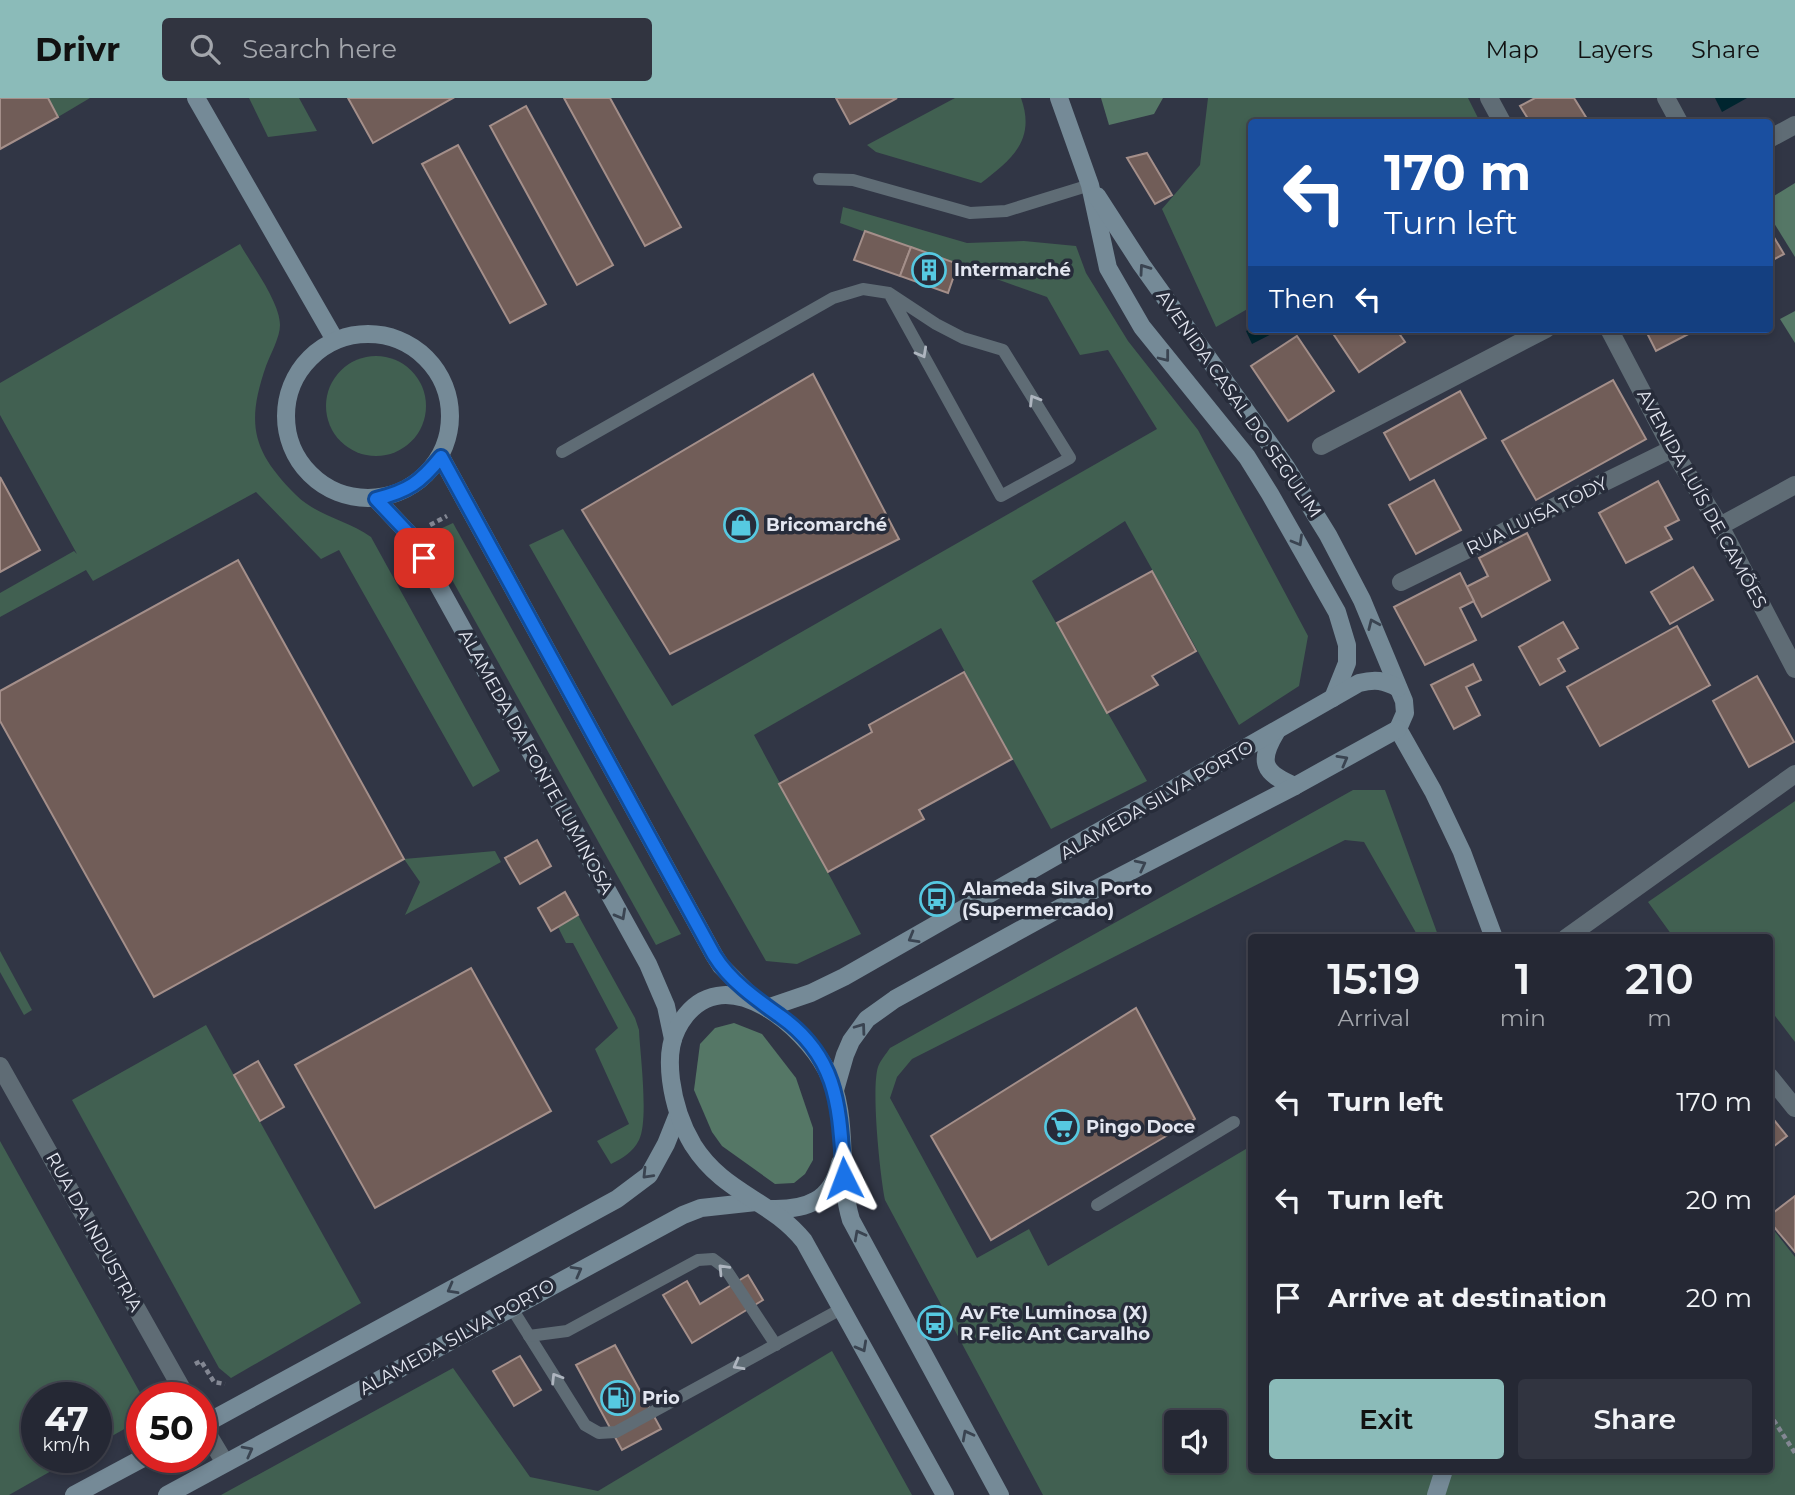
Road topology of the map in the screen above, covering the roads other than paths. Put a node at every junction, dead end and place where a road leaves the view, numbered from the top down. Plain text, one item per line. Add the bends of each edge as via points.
1 (196, 98) edge
2 (1059, 98) edge
3 (1489, 98) edge
4 (1666, 98) edge
5 (1500, 119) edge
6 (1677, 119) edge
7 (1795, 125) edge
8 (1773, 136) edge
9 (819, 179) dead end
10 (1090, 185) junction
11 (889, 293) junction
12 (1538, 333) edge
13 (1611, 333) edge
14 (335, 340) junction
15 (1321, 446) dead end
16 (1672, 449) junction
17 (562, 452) dead end
18 (441, 457) junction
19 (1795, 485) edge
20 (376, 499) junction
21 (1720, 526) junction
22 (1401, 582) dead end
23 (1795, 669) edge
24 (1398, 688) junction
25 (1334, 698) junction
26 (1398, 729) junction
27 (1276, 732) junction
28 (1795, 774) edge
29 (1295, 786) junction
30 (1492, 934) edge
31 (1572, 934) edge
32 (763, 1006) junction
33 (673, 1038) junction
34 (0, 1066) edge
35 (1773, 1081) edge
36 (835, 1090) junction
37 (1795, 1108) edge
38 (678, 1114) junction
39 (1234, 1122) dead end
40 (842, 1153) junction
41 (1097, 1205) dead end
42 (763, 1206) junction
43 (511, 1307) junction
44 (841, 1309) junction
45 (529, 1336) junction
46 (776, 1345) junction
47 (178, 1382) edge
48 (217, 1417) edge
49 (217, 1450) edge
50 (225, 1463) junction
51 (126, 1467) edge
52 (1443, 1473) edge
53 (74, 1495) edge
54 (166, 1495) edge
55 (945, 1495) edge
56 (1000, 1495) edge
57 (1436, 1495) edge

1 - 14 main road
2 - 10 main road, AVENIDA CASAL DO SEGULIM
3 - 5 street
4 - 6 street
7 - 8 street
9 - 10 lane via 853,180 970,213 1006,211
24 -> 10 main road, AVENIDA CASAL DO SEGULIM via 1362,600 1328,535 1286,467
10 -> 25 main road, AVENIDA CASAL DO SEGULIM via 1108,268 1135,315 1247,457 1337,612 1348,645 1345,673
11 -> 11 lane via 1001,496 1070,458 1003,349 963,338
11 - 17 lane via 863,289 833,298
12 - 15 street
13 - 16 street, AVENIDA LUÍS DE CAMÕES
14 - 18 main road via 364,333 394,338 421,352 441,375 450,402 450,430
14 - 20 main road via 311,356 293,379 286,407 288,436 300,463 320,484 347,497
16 - 21 street, AVENIDA LUÍS DE CAMÕES
16 - 22 street, RUA LUISA TODY
18 - 20 main road via 424,478 402,492
18 - 32 main road, ALAMEDA DA FONTE LUMINOSA via 720,966
19 - 21 street
20 -> 33 main road, ALAMEDA DA FONTE LUMINOSA via 411,536 648,964 662,993
21 - 23 street, AVENIDA LUÍS DE CAMÕES
24 - 25 main road, ALAMEDA SILVA PORTO via 1374,679
24 - 26 main road, AVENIDA CASAL DO SEGULIM via 1405,713
25 - 27 main road, ALAMEDA SILVA PORTO
29 -> 26 main road
26 - 30 main road via 1456,840
27 - 29 main road via 1264,759 1274,776
27 -> 32 main road, ALAMEDA SILVA PORTO via 844,977 811,993
28 - 31 street
36 -> 29 main road via 851,1041 867,1019 895,999
32 - 33 main road, ALAMEDA DA FONTE LUMINOSA via 728,995 702,1002 681,1022
32 - 36 main road, ALAMEDA DA FONTE LUMINOSA via 782,1017 814,1050
33 - 38 main road, ALAMEDA DA FONTE LUMINOSA via 670,1073
34 - 47 street, RUA DA INDUSTRIA
35 - 37 street
36 - 40 main road, ALAMEDA DA FONTE LUMINOSA
38 - 42 main road, ALAMEDA DA FONTE LUMINOSA via 710,1168
38 -> 48 main road via 649,1175 617,1199
39 - 41 lane
40 - 42 main road, ALAMEDA DA FONTE LUMINOSA via 837,1175 822,1197 806,1206
56 -> 40 main road, ALAMEDA DA FONTE LUMINOSA via 851,1220
43 -> 42 main road, ALAMEDA SILVA PORTO via 683,1215 701,1208
42 - 44 main road, ALAMEDA DA FONTE LUMINOSA via 804,1241
43 - 45 lane
50 -> 43 main road, ALAMEDA SILVA PORTO
44 - 46 lane
44 -> 55 main road, ALAMEDA DA FONTE LUMINOSA
46 -> 45 lane via 725,1268 713,1259 698,1260 568,1331
46 -> 45 lane via 616,1432 599,1433 585,1425
49 - 50 street
50 - 54 main road, ALAMEDA SILVA PORTO
51 - 53 main road
52 - 57 main road

